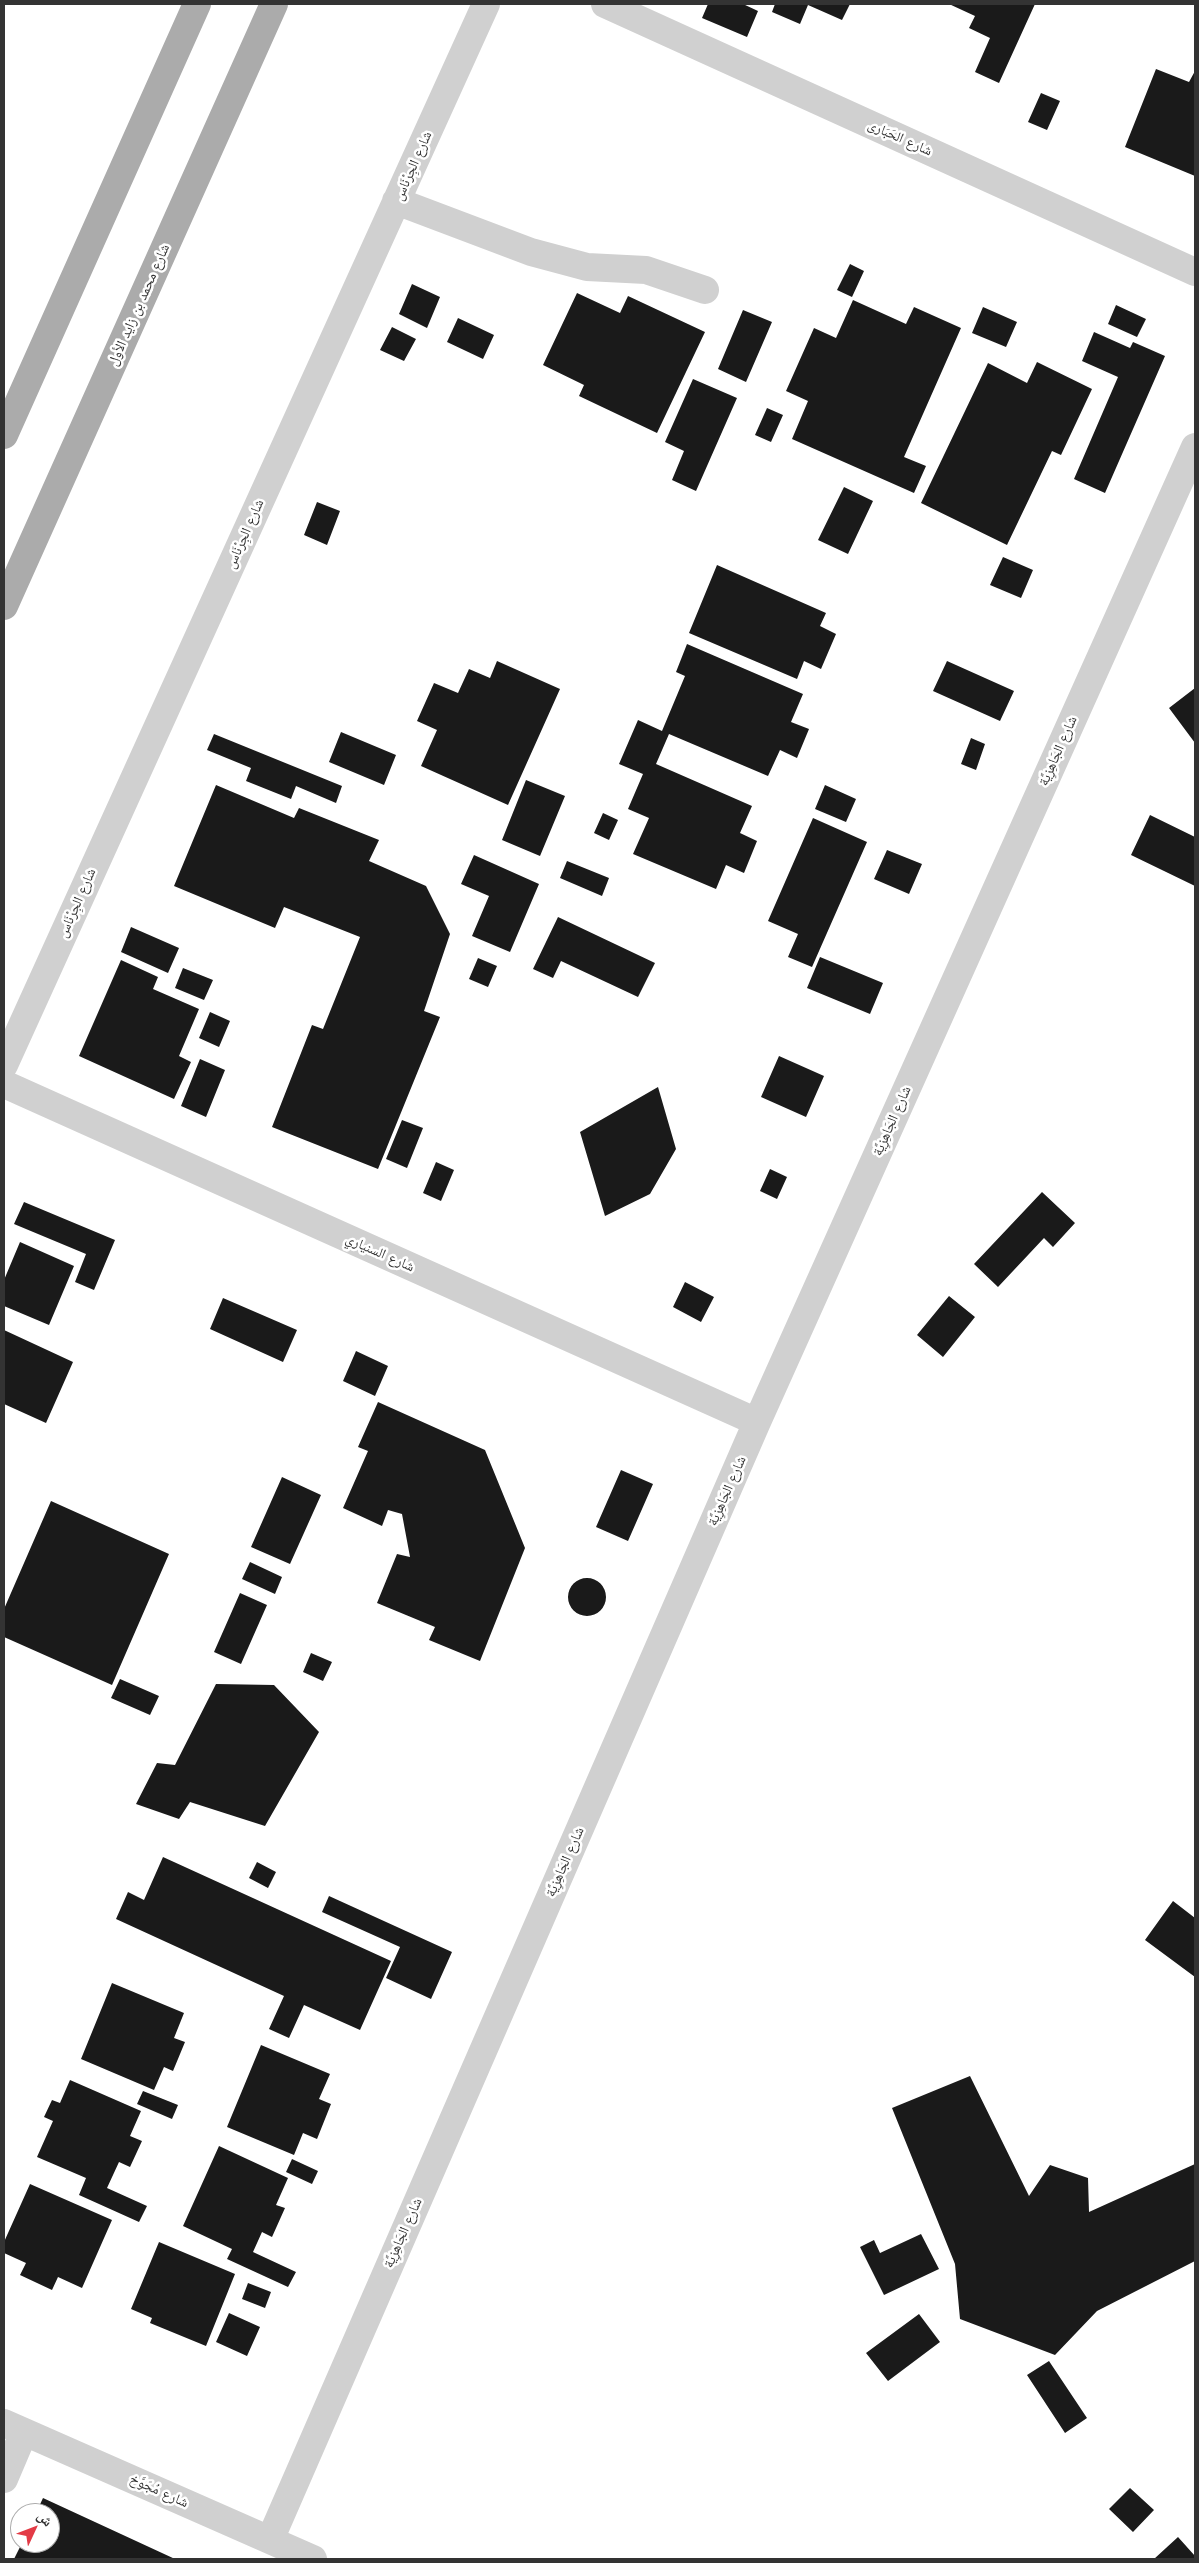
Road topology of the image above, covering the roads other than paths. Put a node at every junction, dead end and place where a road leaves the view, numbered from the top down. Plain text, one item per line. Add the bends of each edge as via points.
1 (197, 4) edge
2 (274, 4) edge
3 (486, 4) edge
4 (605, 4) edge
5 (396, 201) junction
6 (1195, 272) edge
7 (705, 290) dead end
8 (4, 436) edge
9 (1195, 447) edge
10 (4, 606) edge
11 (4, 1065) edge
12 (4, 1084) edge
13 (757, 1422) junction
14 (14, 2427) edge
15 (4, 2479) edge
16 (270, 2540) junction
17 (313, 2559) edge

1 - 8 main road
2 - 10 main road, شارع محمد بن زايد الأول
3 - 5 street, شارع الجِرْنَاس
4 - 6 street, شارع الحَبَارى
5 - 7 street via 531,252 587,267 646,270
5 - 11 street, شارع الجِرْنَاس
9 - 13 street, شارع الجَاهِزِيَّة
12 - 13 street, شارع السنياري
13 - 16 street, شارع الجَاهِزِيَّة
14 - 15 street
14 - 16 street, شارع مُجَوَّخ
16 - 17 street, شارع مُجَوَّخ

